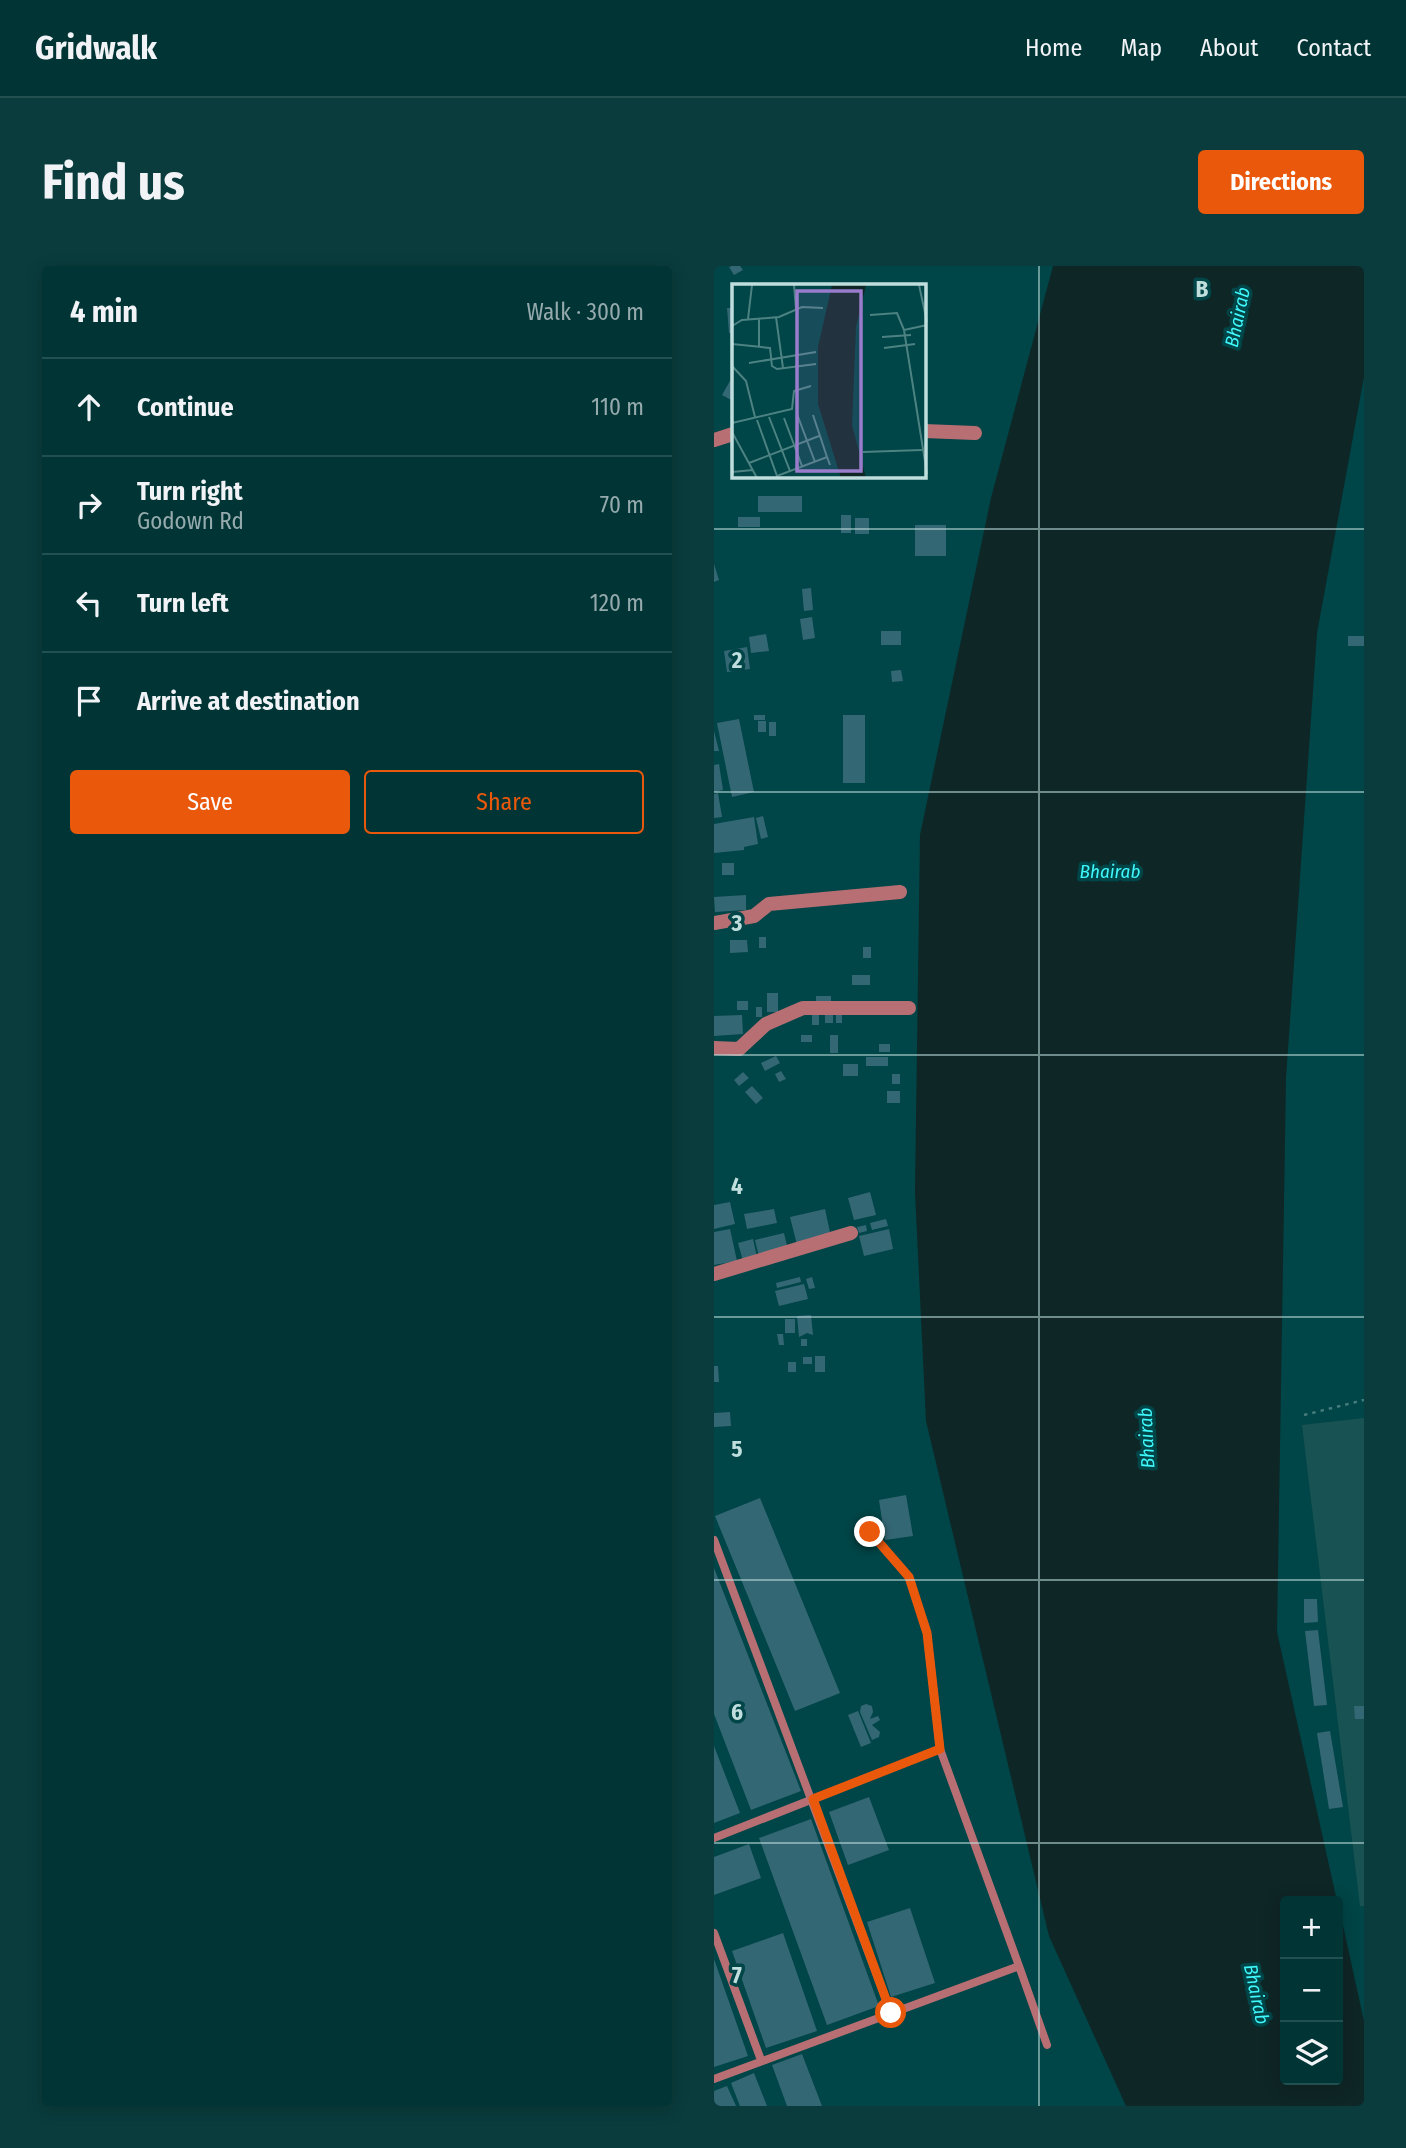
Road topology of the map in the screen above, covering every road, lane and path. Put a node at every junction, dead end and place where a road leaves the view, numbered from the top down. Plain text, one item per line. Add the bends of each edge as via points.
1 (926, 431) edge
2 (975, 433) dead end
3 (732, 434) edge
4 (714, 440) edge
5 (900, 892) dead end
6 (714, 923) edge
7 (909, 1008) dead end
8 (714, 1048) edge
9 (852, 1233) dead end
10 (714, 1274) edge
11 (1364, 1400) edge
12 (1304, 1415) dead end
13 (870, 1532) dead end
14 (714, 1540) edge
15 (940, 1749) junction
16 (813, 1799) junction
17 (714, 1838) edge
18 (714, 1933) edge
19 (1019, 1966) junction
20 (891, 2013) junction
21 (1047, 2045) dead end
22 (761, 2060) junction
23 (714, 2079) edge

1 - 2 street
3 - 4 street
5 - 6 street via 769,904 754,916
7 - 8 street via 803,1008 766,1024 739,1049
9 - 10 street
11 - 12 path
13 - 15 lane via 909,1577 923,1622
14 - 16 lane
15 - 16 lane
15 - 19 lane
16 - 17 lane
16 - 20 lane
18 - 22 lane
19 - 20 lane
19 - 21 lane
20 - 22 lane
22 - 23 lane

